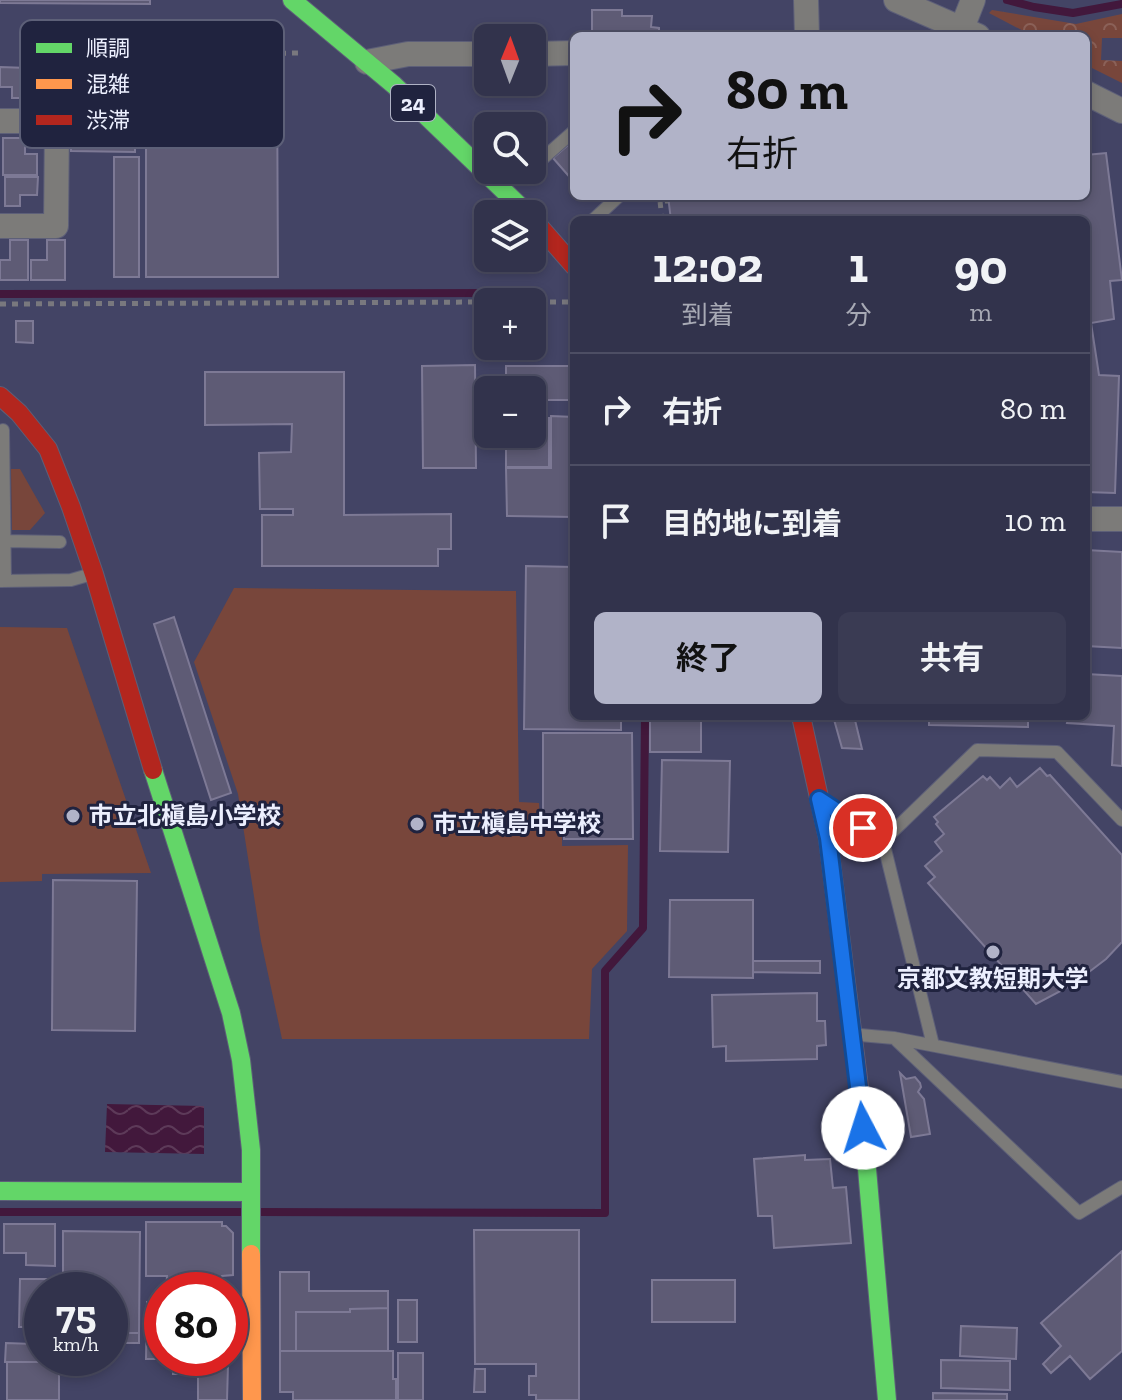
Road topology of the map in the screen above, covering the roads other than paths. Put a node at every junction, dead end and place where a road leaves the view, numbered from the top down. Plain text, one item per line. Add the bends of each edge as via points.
1 (292, 0) edge
2 (806, 0) edge
3 (896, 0) edge
4 (971, 18) edge
5 (807, 32) edge
6 (570, 53) edge
7 (474, 54) edge
8 (546, 54) edge
9 (367, 62) junction
10 (1090, 95) edge
11 (1122, 111) edge
12 (570, 134) edge
13 (474, 143) edge
14 (57, 148) edge
15 (546, 155) edge
16 (615, 200) edge
17 (597, 216) edge
18 (0, 226) edge
19 (546, 231) edge
20 (570, 259) edge
21 (0, 396) edge
22 (3, 430) dead end
23 (2, 451) edge
24 (1090, 519) edge
25 (1122, 519) edge
26 (5, 541) junction
27 (60, 542) dead end
28 (94, 574) junction
29 (2, 581) edge
30 (802, 720) edge
31 (819, 799) junction
32 (1122, 820) edge
33 (883, 841) junction
34 (853, 1035) junction
35 (894, 1038) junction
36 (933, 1045) junction
37 (1122, 1082) edge
38 (1122, 1187) edge
39 (0, 1191) edge
40 (251, 1193) junction
41 (252, 1400) edge
42 (887, 1400) edge

1 - 9 main road, 24
2 - 5 street
3 - 4 street
6 - 8 street
7 - 9 street via 408,54
9 - 13 main road, 24
10 - 11 street
12 - 15 lane
14 - 18 street via 56,226
16 - 17 lane
19 - 20 main road, 24
21 - 28 main road via 48,449
22 - 23 lane
23 - 26 lane
24 - 25 street
26 - 27 lane
26 - 29 lane
28 - 29 lane via 71,580
28 - 40 main road via 231,1013 247,1105
30 - 31 main road
31 - 33 lane
31 - 34 main road
32 - 33 lane via 1057,752 977,750
33 - 36 lane
34 - 35 lane
34 - 42 main road
35 - 36 lane
35 - 38 lane via 1079,1213
36 - 37 lane
39 - 40 main road
40 - 41 main road

